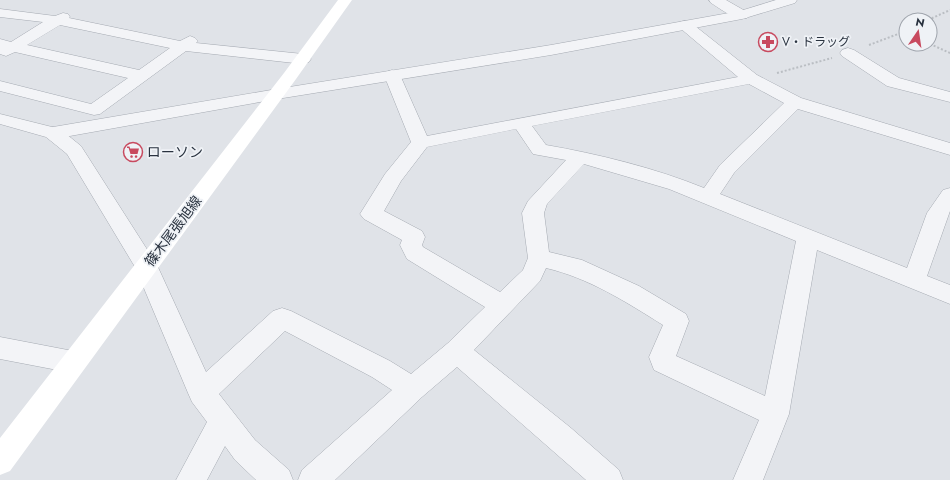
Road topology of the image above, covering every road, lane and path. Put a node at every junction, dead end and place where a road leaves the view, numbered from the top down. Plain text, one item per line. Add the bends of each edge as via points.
1 (345, 0) edge
2 (716, 0) edge
3 (790, 0) edge
4 (950, 10) edge
5 (0, 13) edge
6 (742, 15) junction
7 (938, 15) edge
8 (64, 16) junction
9 (685, 25) junction
10 (898, 35) edge
11 (188, 42) junction
12 (4, 48) edge
13 (938, 48) edge
14 (848, 53) junction
15 (950, 53) edge
16 (303, 59) junction
17 (392, 75) junction
18 (143, 76) junction
19 (751, 80) junction
20 (0, 86) edge
21 (277, 94) junction
22 (950, 97) edge
23 (795, 102) junction
24 (0, 119) edge
25 (521, 123) junction
26 (53, 133) junction
27 (420, 143) junction
28 (950, 150) edge
29 (580, 157) junction
30 (950, 194) edge
31 (708, 197) junction
32 (808, 237) junction
33 (539, 258) junction
34 (146, 265) junction
35 (914, 280) junction
36 (950, 295) edge
37 (501, 305) junction
38 (0, 348) edge
39 (458, 351) junction
40 (73, 362) junction
41 (412, 388) junction
42 (202, 393) junction
43 (775, 414) junction
44 (223, 421) junction
45 (0, 461) edge
46 (191, 480) edge
47 (278, 480) edge
48 (313, 480) edge
49 (608, 480) edge
50 (748, 480) edge

1 - 16 main road, 篠木尾張旭線
2 - 6 street
3 - 6 street
4 - 7 path
5 - 8 street
6 - 9 street
8 - 11 street
8 - 12 street
9 - 17 street via 551,50
9 - 19 street
10 - 14 path
11 - 16 street
11 - 18 street
12 - 18 street
13 - 15 path
14 - 19 path
14 - 22 street via 893,82
16 - 21 main road, 篠木尾張旭線
17 - 21 street
17 - 27 street
18 - 20 street via 94,110
19 - 23 street
19 - 25 street
21 - 26 street
21 - 34 main road, 篠木尾張旭線
23 - 28 street
23 - 31 street via 727,169
24 - 26 street
25 - 27 street
25 - 29 street via 540,150
26 - 34 street via 74,150
27 - 37 street via 392,179 371,214 414,237 411,245 415,253
29 - 31 street via 676,184
29 - 33 street via 538,201 533,212
30 - 35 street via 938,213
31 - 32 street
32 - 35 street
32 - 43 street
33 - 37 street via 532,275
33 - 43 street via 574,266 632,293 677,321 662,357 663,362
34 - 40 main road, 篠木尾張旭線
34 - 42 street
35 - 36 street
37 - 39 street
38 - 40 street
39 - 41 street
39 - 49 street
40 - 45 main road, 篠木尾張旭線
41 - 42 street via 381,369 282,318
41 - 48 street
42 - 44 street
43 - 50 street
44 - 46 street
44 - 47 street via 245,450

